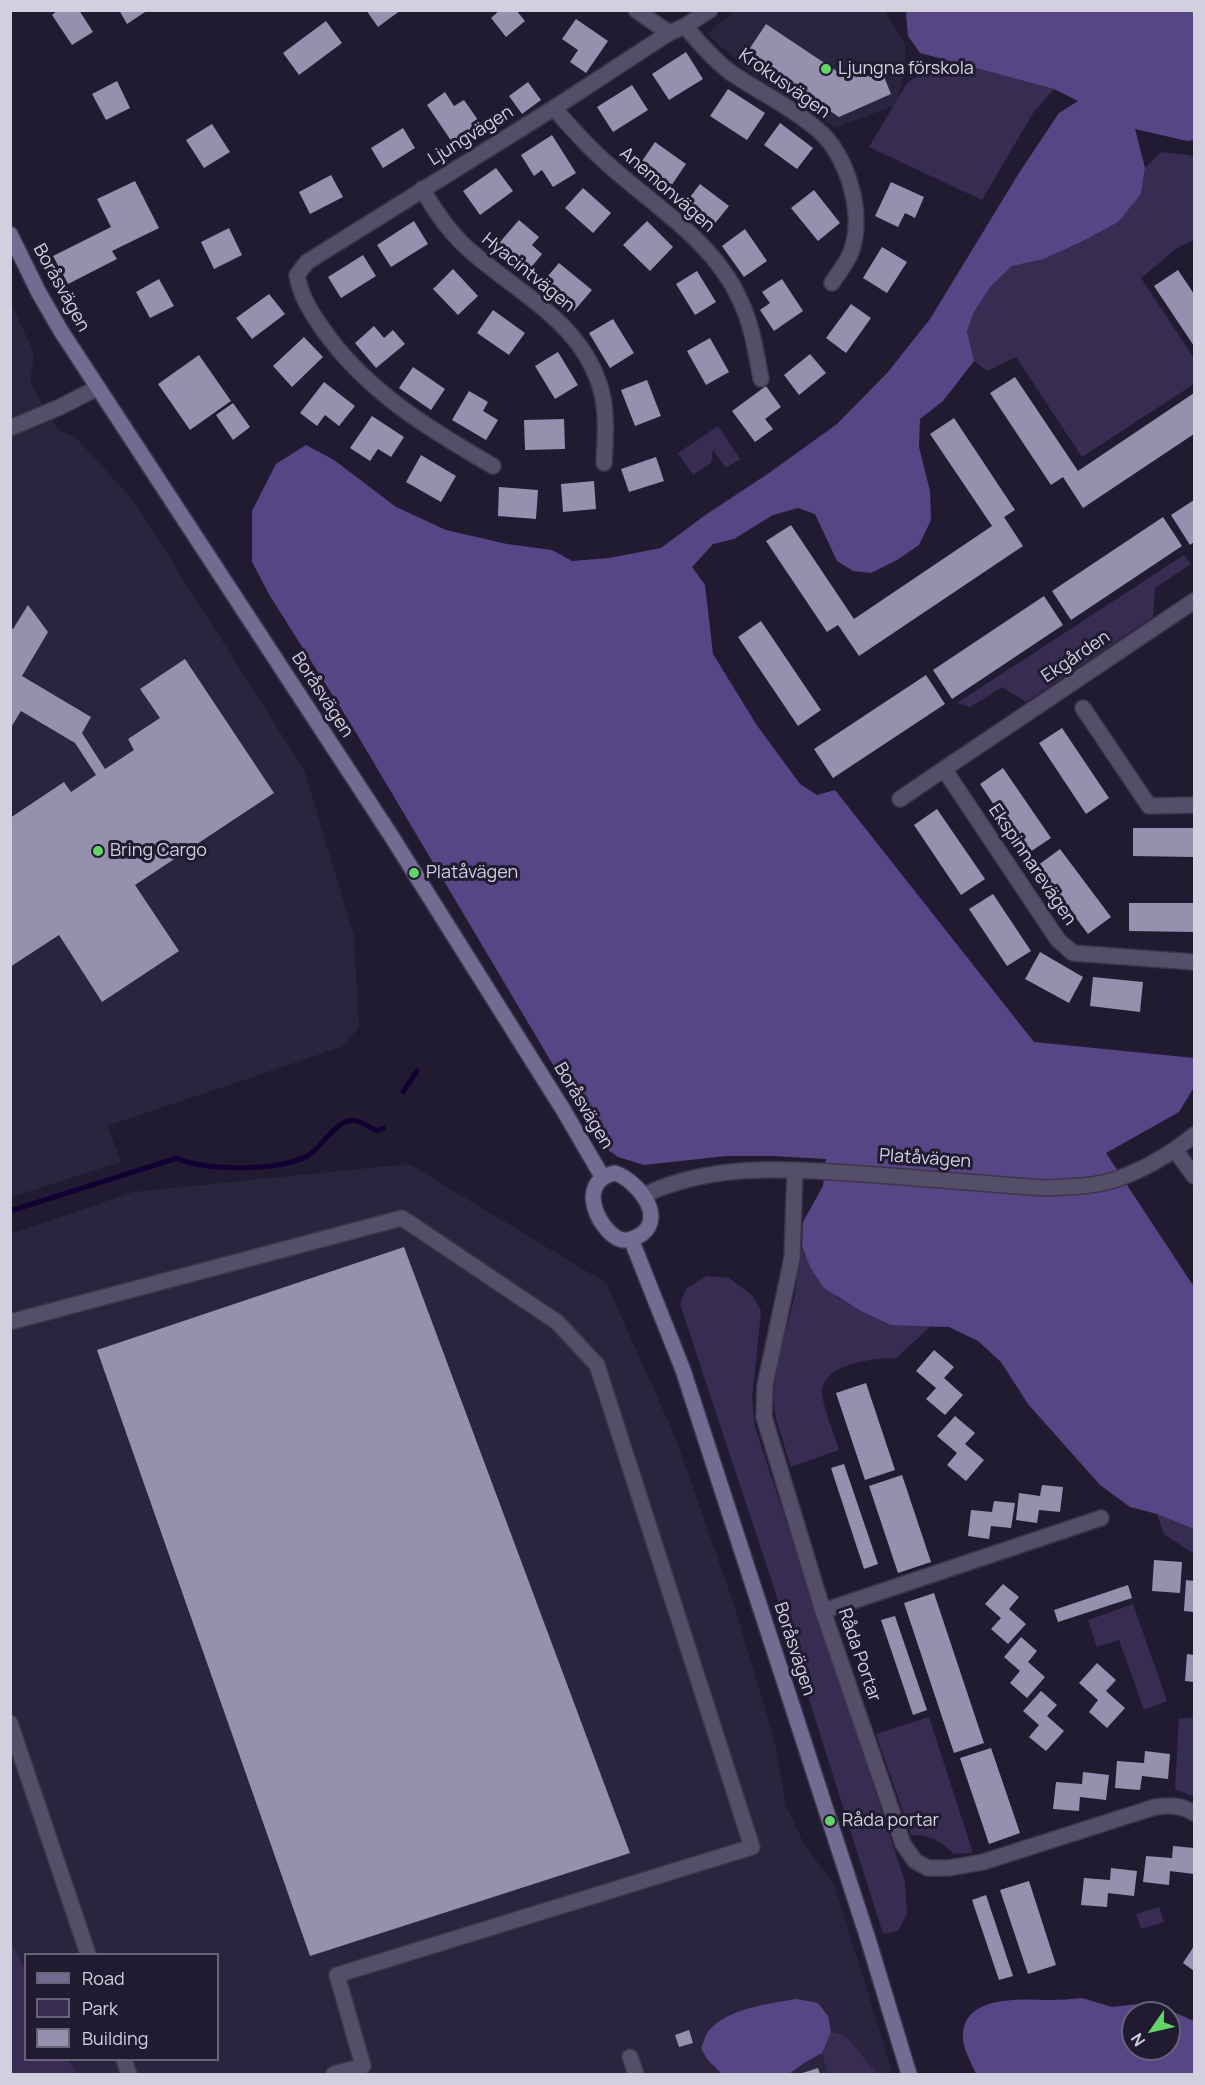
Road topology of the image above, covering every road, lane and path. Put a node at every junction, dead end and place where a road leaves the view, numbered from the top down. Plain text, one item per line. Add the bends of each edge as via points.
1 (636, 10) edge
2 (710, 10) edge
3 (685, 26) junction
4 (669, 33) junction
5 (554, 108) junction
6 (422, 189) junction
7 (10, 234) edge
8 (832, 283) dead end
9 (760, 379) dead end
10 (97, 388) junction
11 (10, 428) edge
12 (604, 463) dead end
13 (493, 466) dead end
14 (1194, 601) edge
15 (1083, 708) dead end
16 (944, 769) junction
17 (900, 799) dead end
18 (1194, 805) edge
19 (1194, 962) edge
20 (1194, 1136) edge
21 (1175, 1150) junction
22 (795, 1170) junction
23 (1194, 1176) edge
24 (603, 1178) junction
25 (644, 1195) junction
26 (632, 1239) junction
27 (10, 1322) edge
28 (1101, 1518) dead end
29 (824, 1611) junction
30 (10, 1723) edge
31 (1194, 1813) edge
32 (88, 1953) edge
33 (630, 2057) dead end
34 (334, 2074) edge
35 (636, 2074) edge
36 (909, 2074) edge

1 - 4 street
2 - 3 street, Ljungvägen
3 - 4 street, Ljungvägen
3 - 8 street, Krokusvägen via 702,48 730,71 819,130 841,160 857,222 850,253
4 - 5 street, Ljungvägen
5 - 6 street, Ljungvägen
5 - 9 street, Anemonvägen via 609,166 696,239 724,273 740,298 752,331
6 - 12 street, Hyacintvägen via 458,239 559,321 578,343 603,396
6 - 13 street, Ljungvägen via 307,262 297,275 299,290 318,322 371,384 434,431
7 - 10 street, Boråsvägen via 39,293
10 - 11 street
10 - 24 street, Boråsvägen via 390,834
14 - 16 street, Ekgården
15 - 18 street via 1149,806
16 - 17 street
16 - 19 street, Ekspinnarevägen via 1058,940 1074,953
20 - 21 street, Platåvägen
21 - 22 street, Platåvägen via 1116,1179 1043,1188
21 - 23 street
22 - 25 street, Platåvägen via 744,1169 694,1177
22 - 29 street, Råda Portar via 792,1258 765,1385 764,1417
24 - 25 street via 615,1173 623,1176
24 - 26 street via 592,1193 600,1219 614,1237
25 - 26 street via 651,1217 644,1232
26 - 36 street, Boråsvägen via 683,1370
27 - 34 street via 402,1218 556,1322 597,1365 752,1847 337,1975 363,2066
28 - 29 street, Råda Portar
29 - 31 street, Råda Portar via 903,1844 915,1861 928,1868 949,1868 983,1862 1155,1807 1172,1804
30 - 32 street
33 - 35 street

